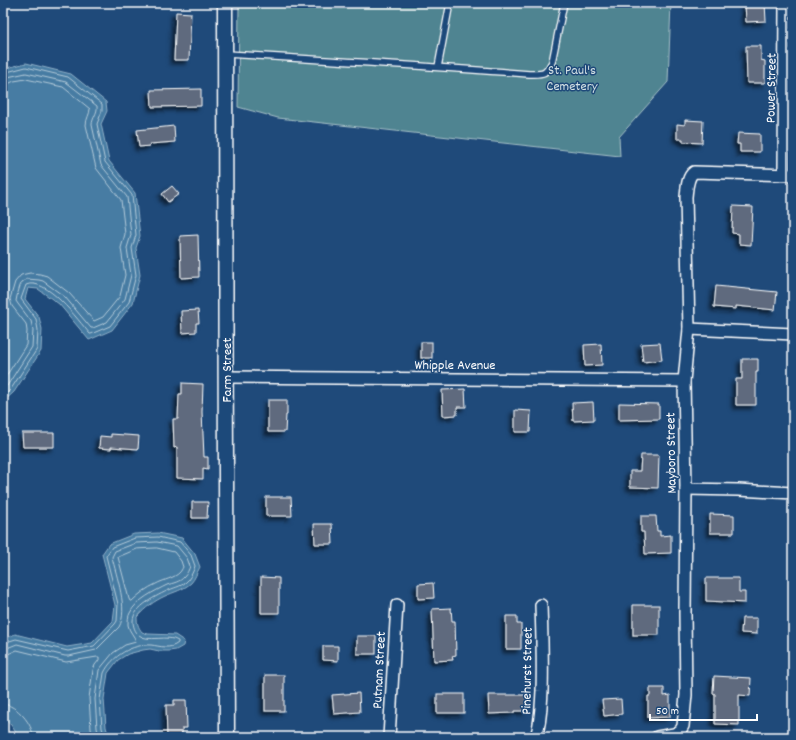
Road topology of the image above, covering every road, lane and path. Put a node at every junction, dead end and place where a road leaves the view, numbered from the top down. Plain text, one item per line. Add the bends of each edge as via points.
1 (226, 3) edge
2 (450, 3) edge
3 (564, 3) edge
4 (785, 3) edge
5 (226, 54) junction
6 (438, 67) junction
7 (788, 174) edge
8 (689, 329) junction
9 (793, 334) edge
10 (226, 377) junction
11 (684, 381) junction
12 (686, 489) junction
13 (793, 493) edge
14 (397, 605) dead end
15 (541, 605) dead end
16 (227, 737) edge
17 (389, 737) edge
18 (536, 737) edge
19 (657, 737) edge

1 - 5 street, Farm Street
2 - 6 lane
3 - 6 lane via 548,71 530,74
4 - 7 street, Power Street
5 - 6 lane
5 - 10 street, Farm Street
7 - 8 street, Mayboro Street via 694,172 690,175 686,197
8 - 9 street
8 - 11 street, Mayboro Street
10 - 11 street, Whipple Avenue
10 - 16 street, Farm Street
11 - 12 street, Mayboro Street
12 - 13 street
12 - 19 street, Mayboro Street via 686,695 683,726 679,732
14 - 17 street, Putnam Street
15 - 18 street, Pinehurst Street via 543,674 541,715

